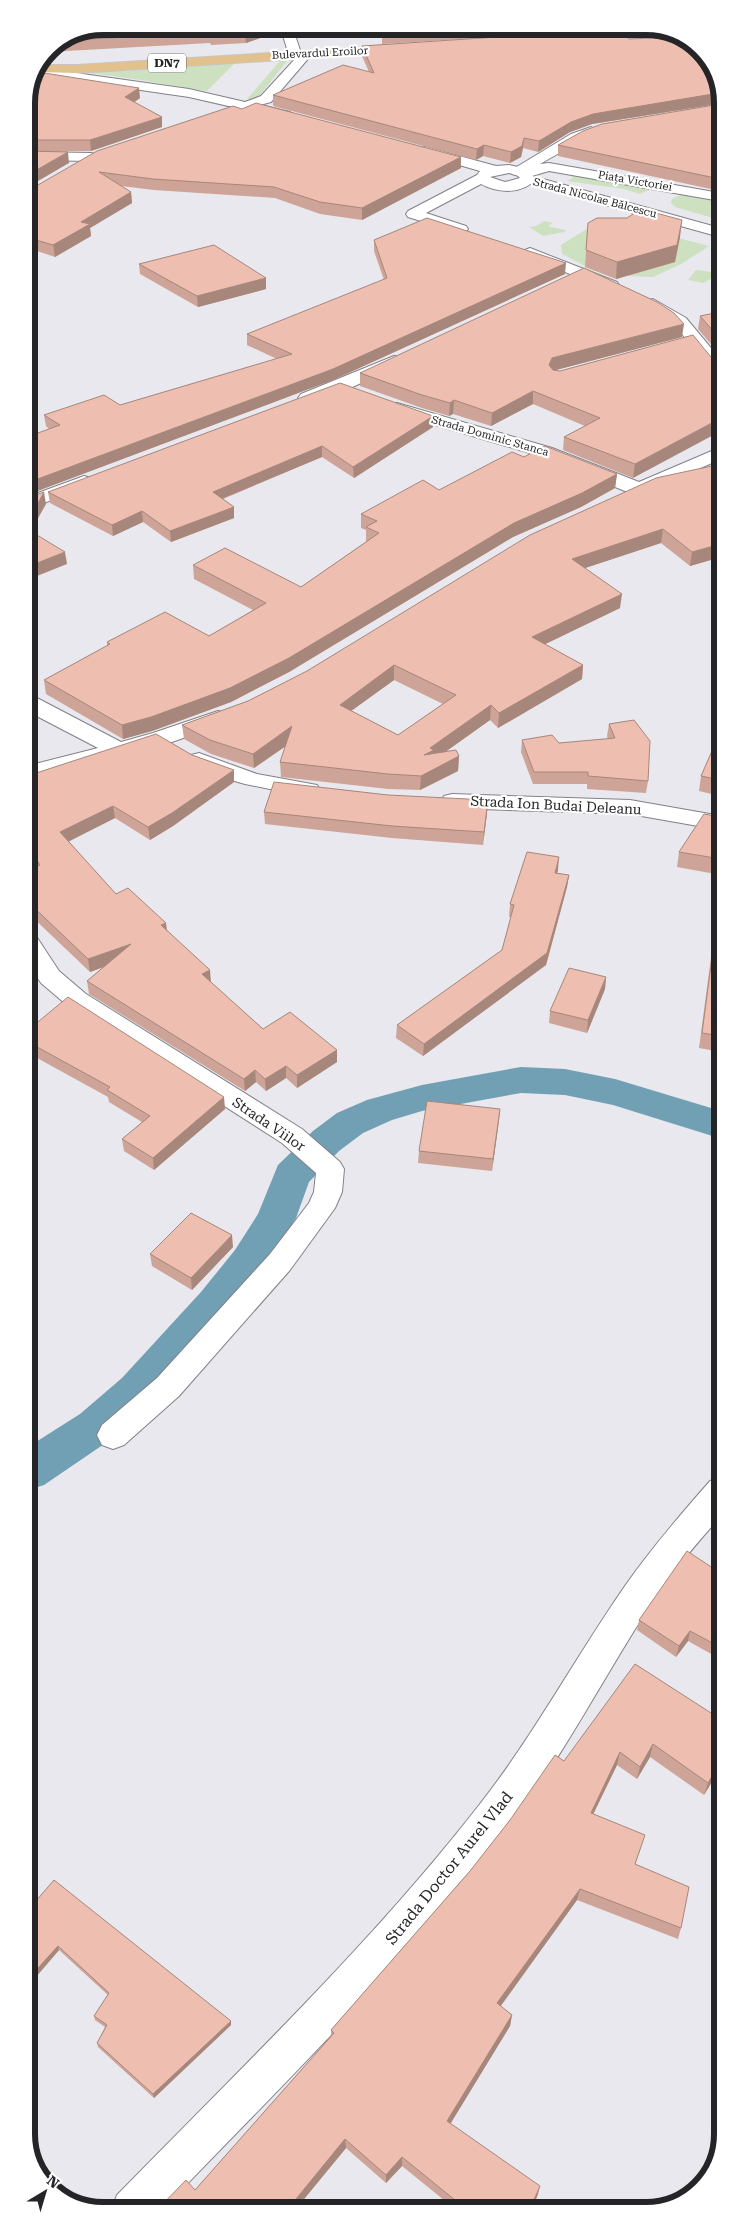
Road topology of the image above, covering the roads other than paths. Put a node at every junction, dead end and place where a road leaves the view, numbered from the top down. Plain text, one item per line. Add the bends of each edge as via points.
1 (289, 35) edge
2 (601, 35) edge
3 (575, 36) edge
4 (556, 37) edge
5 (450, 43) edge
6 (411, 45) edge
7 (294, 51) junction
8 (49, 62) edge
9 (273, 67) dead end
10 (44, 70) edge
11 (43, 71) edge
12 (249, 98) junction
13 (223, 113) edge
14 (294, 117) edge
15 (606, 127) edge
16 (410, 147) edge
17 (35, 156) edge
18 (543, 163) junction
19 (68, 171) edge
20 (486, 175) junction
21 (523, 175) junction
22 (496, 186) junction
23 (714, 196) edge
24 (714, 231) edge
25 (518, 248) edge
26 (583, 273) junction
27 (565, 281) edge
28 (697, 340) junction
29 (679, 345) edge
30 (412, 352) edge
31 (714, 361) edge
32 (340, 386) junction
33 (293, 404) edge
34 (714, 455) edge
35 (101, 476) edge
36 (639, 489) junction
37 (615, 499) edge
38 (35, 500) edge
39 (35, 706) edge
40 (240, 709) edge
41 (162, 738) junction
42 (118, 749) junction
43 (35, 771) edge
44 (334, 794) edge
45 (428, 800) edge
46 (714, 822) edge
47 (35, 954) edge
48 (113, 1436) dead end
49 (714, 1500) edge
50 (140, 2202) edge

1 - 7 street
2 - 3 main road
4 - 5 main road
6 - 7 main road, Bulevardul Eroilor / DN7
7 - 8 main road, Bulevardul Eroilor / DN7
7 - 9 street
7 - 10 main road, Bulevardul Eroilor / DN7
7 - 12 street via 301,60 266,99
11 - 12 street via 190,93
12 - 13 street
12 - 14 street
15 - 18 street via 576,137
16 - 20 street via 466,162
17 - 19 street via 96,155
18 - 21 street, Piața Victoriei
18 - 23 street, Piața Victoriei
20 - 21 street
20 - 22 street via 486,183
20 - 22 street via 413,214 469,232 454,221 455,210
21 - 22 street, Piața Victoriei via 516,186
21 - 24 street, Strada Nicolae Bălcescu
25 - 26 street
26 - 27 street
26 - 28 street via 672,314
28 - 29 street
28 - 31 street
30 - 32 street
32 - 33 street
32 - 36 street, Strada Dominic Stanca via 415,414 546,452
34 - 36 street
35 - 38 street
36 - 37 street
39 - 42 street
40 - 41 street
41 - 42 street
41 - 44 street via 202,762 247,777 283,787
42 - 43 street
45 - 46 street, Strada Ion Budai Deleanu via 630,807
47 - 48 street, Strada Viilor via 50,977 77,1000 292,1136 330,1169 328,1192 321,1208 280,1262 168,1387
49 - 50 street, Strada Doctor Aurel Vlad via 673,1547 636,1598 546,1744 494,1817 429,1896 332,2004

